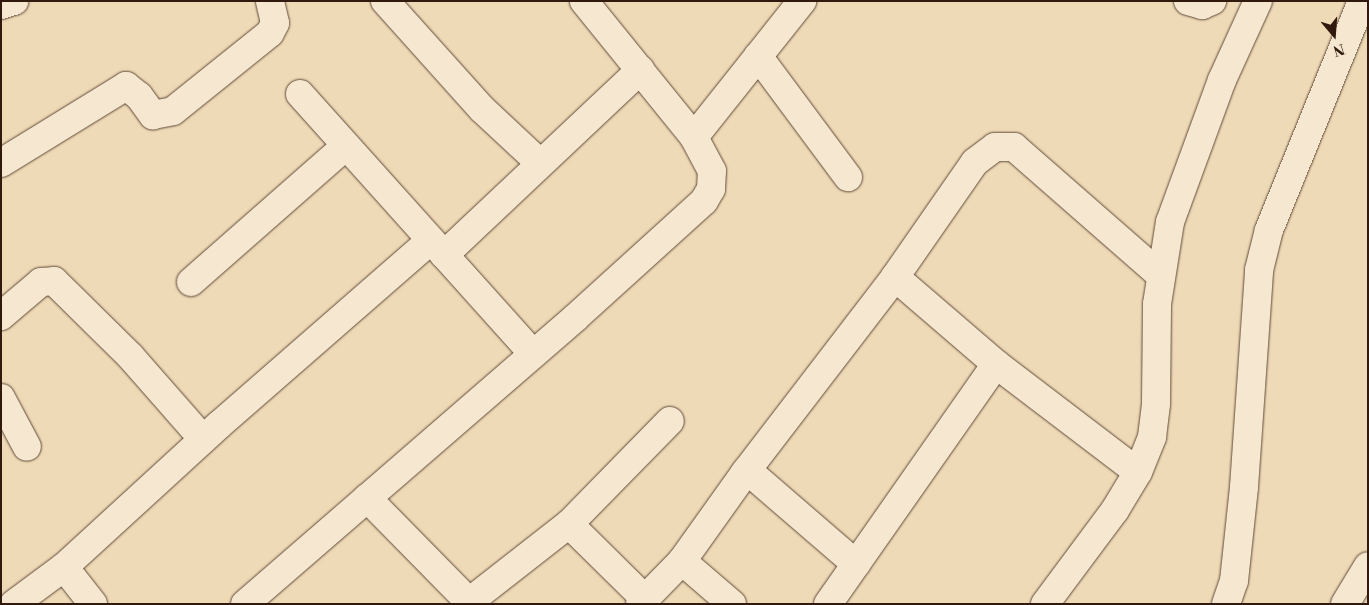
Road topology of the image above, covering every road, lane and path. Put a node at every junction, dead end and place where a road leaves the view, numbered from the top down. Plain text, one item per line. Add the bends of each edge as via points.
1 (14, 1) edge
2 (270, 1) edge
3 (385, 1) edge
4 (584, 1) edge
5 (802, 1) edge
6 (1188, 1) edge
7 (1212, 1) edge
8 (1258, 1) edge
9 (1362, 1) edge
10 (1, 6) edge
11 (758, 56) junction
12 (640, 70) junction
13 (300, 94) dead end
14 (694, 137) junction
15 (346, 146) junction
16 (1, 163) edge
17 (540, 163) junction
18 (848, 177) dead end
19 (438, 248) junction
20 (1160, 275) junction
21 (895, 278) junction
22 (191, 282) dead end
23 (1, 316) edge
24 (533, 354) junction
25 (996, 364) junction
26 (1, 398) edge
27 (670, 420) dead end
28 (203, 439) junction
29 (27, 447) dead end
30 (747, 470) junction
31 (1138, 472) junction
32 (367, 498) junction
33 (569, 524) junction
34 (682, 561) junction
35 (856, 564) junction
36 (64, 566) junction
37 (1368, 566) edge
38 (464, 601) edge
39 (643, 601) edge
40 (14, 604) edge
41 (94, 604) edge
42 (245, 604) edge
43 (732, 604) edge
44 (828, 604) edge
45 (1045, 604) edge
46 (1226, 604) edge
47 (1345, 604) edge

1 - 10 street
2 - 16 street via 275,23 270,33 173,111 153,114 126,86
3 - 17 street via 482,109
4 - 12 street
5 - 11 street
6 - 7 street via 1202,5
8 - 20 street via 1222,80 1170,222
9 - 46 street via 1269,230 1259,270 1243,497 1234,581
11 - 14 street
11 - 18 street
12 - 14 street
12 - 17 street
13 - 15 street
14 - 24 street via 712,171 711,189 704,201
15 - 19 street
15 - 22 street
17 - 19 street
19 - 24 street
19 - 28 street
20 - 21 street via 1014,147 1006,145 996,147 975,162
20 - 31 street via 1152,437
21 - 25 street
21 - 30 street
23 - 28 street via 41,282 54,281 131,357
24 - 32 street
25 - 31 street
25 - 35 street
26 - 29 street
27 - 33 street
28 - 36 street
30 - 34 street
30 - 35 street
31 - 45 street via 1115,510
32 - 38 street
32 - 42 street
33 - 38 street
33 - 39 street
34 - 39 street
34 - 43 street
35 - 44 street
36 - 40 street
36 - 41 street
37 - 47 street

